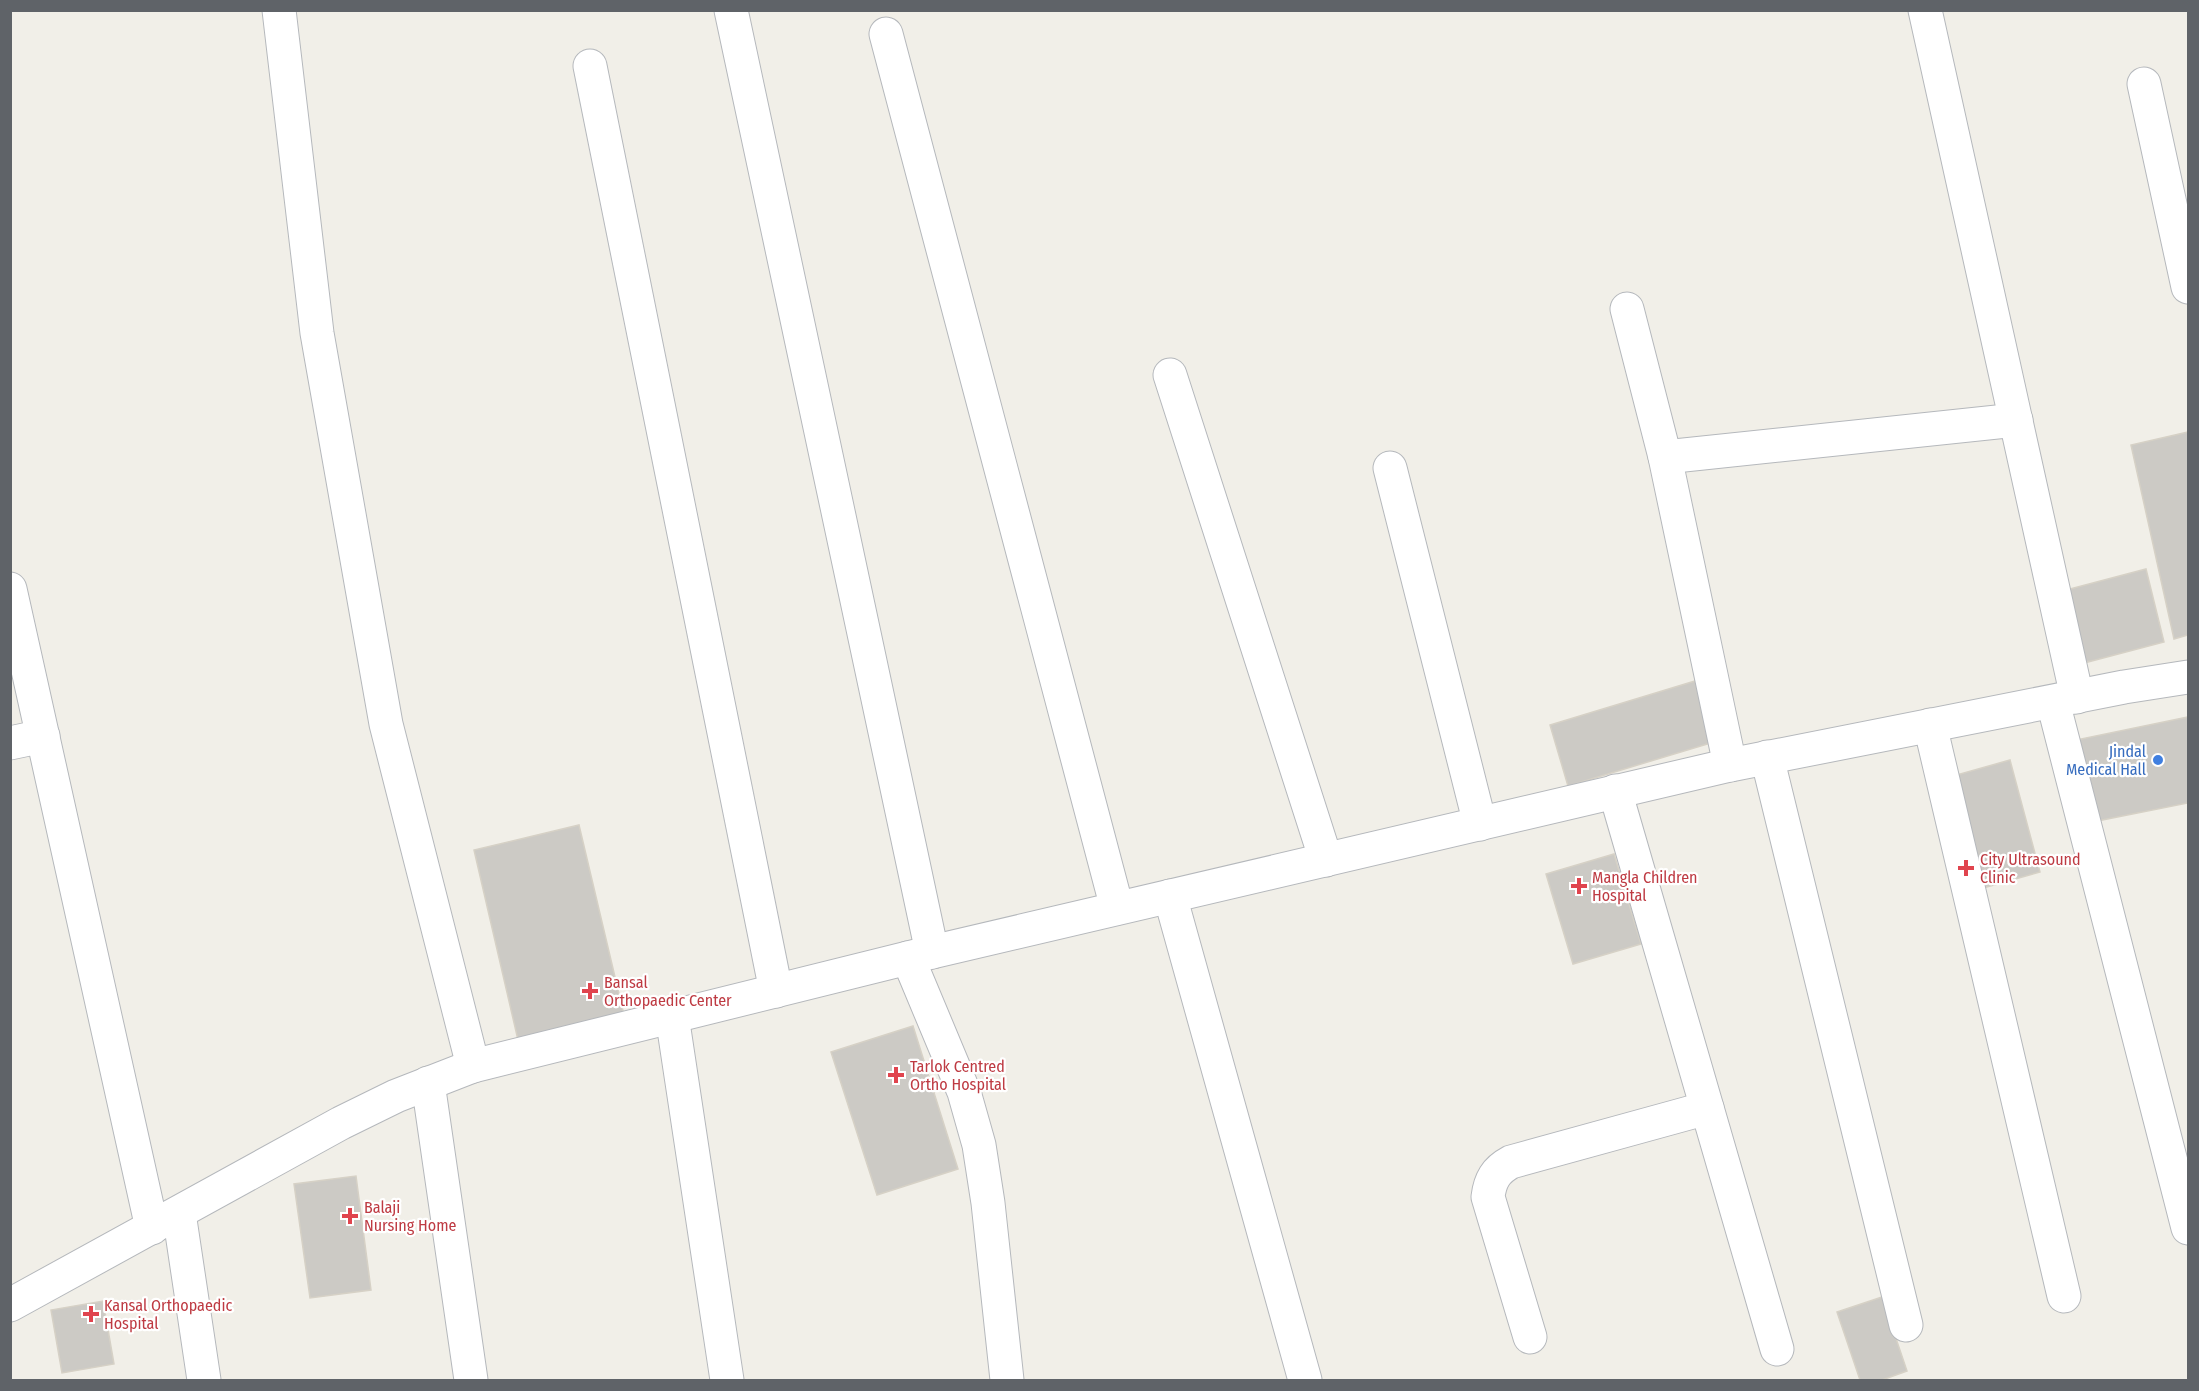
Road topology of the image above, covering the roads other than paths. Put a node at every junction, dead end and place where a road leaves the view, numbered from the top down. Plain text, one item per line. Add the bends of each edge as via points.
1 (279, 10) edge
2 (731, 10) edge
3 (1924, 10) edge
4 (886, 34) dead end
5 (590, 66) dead end
6 (2144, 84) dead end
7 (2188, 286) edge
8 (1628, 309) dead end
9 (1170, 375) dead end
10 (2016, 420) junction
11 (1665, 457) junction
12 (1390, 468) dead end
13 (10, 589) edge
14 (2188, 677) edge
15 (2065, 699) junction
16 (1930, 725) junction
17 (43, 736) junction
18 (10, 743) edge
19 (1767, 757) junction
20 (1730, 765) junction
21 (1616, 791) junction
22 (1479, 824) junction
23 (1326, 860) junction
24 (1170, 896) junction
25 (1117, 908) junction
26 (920, 955) junction
27 (776, 991) junction
28 (672, 1016) junction
29 (472, 1066) junction
30 (428, 1083) junction
31 (1707, 1108) junction
32 (165, 1221) junction
33 (2188, 1228) edge
34 (2064, 1296) dead end
35 (10, 1305) edge
36 (1906, 1325) dead end
37 (1530, 1337) dead end
38 (1777, 1349) dead end
39 (204, 1380) edge
40 (471, 1380) edge
41 (727, 1380) edge
42 (1007, 1380) edge
43 (1305, 1380) edge

1 - 29 street via 317,333 386,724
2 - 26 street
3 - 10 street
4 - 25 street
5 - 27 street
6 - 7 street
8 - 11 street
9 - 23 street
10 - 11 street
10 - 15 street
11 - 20 street
12 - 22 street
13 - 17 street
14 - 15 street
15 - 16 street
15 - 33 street
16 - 19 street
16 - 34 street
17 - 18 street
17 - 32 street
19 - 20 street
19 - 36 street
20 - 21 street
21 - 22 street
21 - 31 street
22 - 23 street
23 - 24 street
24 - 25 street
24 - 43 street
25 - 26 street
26 - 27 street
26 - 42 street via 979,1145
27 - 28 street
28 - 29 street
28 - 41 street
29 - 30 street
30 - 32 street via 341,1123
30 - 40 street
31 - 37 street via 1511,1162 1494,1176 1488,1197
31 - 38 street
32 - 35 street
32 - 39 street

